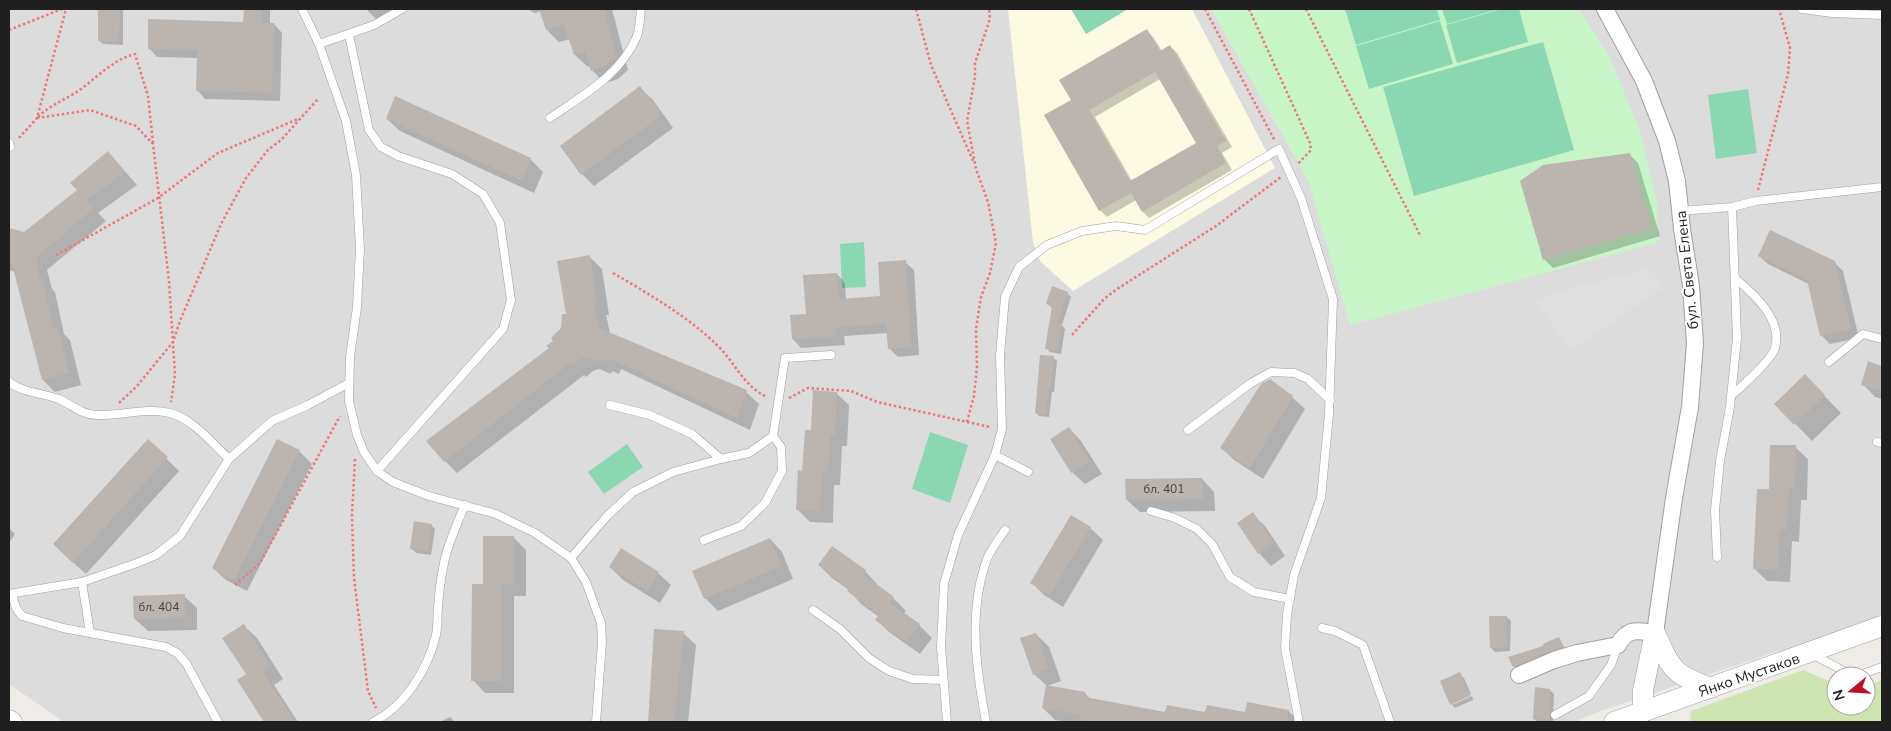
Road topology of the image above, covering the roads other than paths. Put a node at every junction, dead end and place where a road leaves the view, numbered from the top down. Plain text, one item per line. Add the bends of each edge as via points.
1 (302, 9) edge
2 (402, 9) edge
3 (641, 9) edge
4 (1605, 9) edge
5 (1802, 9) edge
6 (1882, 15) edge
7 (349, 35) junction
8 (318, 44) junction
9 (550, 118) dead end
10 (1882, 187) edge
11 (1732, 207) junction
12 (1680, 210) junction
13 (1736, 279) junction
14 (1882, 339) edge
15 (831, 355) dead end
16 (1828, 362) dead end
17 (9, 382) edge
18 (349, 383) junction
19 (1731, 396) junction
20 (1330, 400) junction
21 (610, 404) dead end
22 (1188, 430) dead end
23 (773, 436) junction
24 (995, 455) junction
25 (230, 459) junction
26 (721, 459) junction
27 (377, 471) junction
28 (1028, 472) dead end
29 (465, 505) junction
30 (1151, 511) dead end
31 (1005, 530) dead end
32 (704, 540) dead end
33 (1717, 557) dead end
34 (571, 558) junction
35 (82, 582) junction
36 (10, 594) edge
37 (1290, 599) junction
38 (813, 610) dead end
39 (1882, 626) edge
40 (1322, 628) dead end
41 (90, 633) junction
42 (1655, 633) junction
43 (1618, 645) junction
44 (1811, 653) junction
45 (1835, 666) edge
46 (1519, 675) dead end
47 (944, 680) junction
48 (1711, 688) junction
49 (1555, 715) dead end
50 (1644, 717) edge
51 (9, 720) edge
52 (12, 722) edge
53 (218, 722) edge
54 (373, 722) edge
55 (596, 722) edge
56 (947, 722) edge
57 (986, 722) edge
58 (1299, 722) edge
59 (1390, 722) edge
60 (1614, 722) edge

1 - 8 lane
2 - 7 lane
3 - 9 lane via 638,34 608,78
4 - 12 street, бул. Света Елена via 1644,81 1667,141
5 - 6 lane
7 - 8 lane
7 - 27 lane via 369,130 381,147 389,152 452,174 483,194 500,223 511,300 503,329
8 - 18 lane via 346,121 358,198 358,308
10 - 11 lane via 1756,201
11 - 12 lane
11 - 13 lane
12 - 42 street, бул. Света Елена via 1695,343 1690,407
13 - 19 lane via 1737,338
13 - 19 lane via 1755,295 1775,326 1775,349
14 - 16 lane via 1863,334
15 - 23 lane via 785,358
17 - 25 lane via 61,400 87,414 169,413 194,427
18 - 25 lane via 272,421
18 - 27 lane via 349,401 357,435
19 - 33 lane via 1720,461
20 - 22 lane via 1308,378 1294,373 1271,372
20 - 24 lane via 1333,299 1300,198 1279,149 1145,230 1116,226 1082,231 1047,245 1019,268 1005,297 1000,355 1002,429
20 - 37 lane via 1321,498 1294,575
21 - 26 lane via 650,415 692,434
23 - 26 lane via 749,453
23 - 32 lane via 781,447 782,471 765,503 741,526
24 - 28 lane
24 - 47 lane via 958,535 944,584 941,646
25 - 35 lane via 180,536 168,547 137,563
26 - 34 lane via 673,472 633,492 607,516
27 - 29 lane via 413,491
29 - 34 lane via 518,523
29 - 54 lane via 444,562 436,634 428,662 403,700
30 - 37 lane via 1197,529 1212,544 1230,577 1254,592
31 - 57 lane via 988,557 977,594 976,636
34 - 55 lane via 586,582 601,623
35 - 36 lane
35 - 41 lane
36 - 41 lane via 22,616
37 - 58 lane via 1285,648
38 - 47 lane via 889,671 913,678
39 - 44 street, Янко Мустаков
40 - 59 lane via 1363,645
41 - 53 lane via 166,647 177,653 186,663
42 - 43 street via 1634,630 1623,636
42 - 48 street via 1674,671
42 - 50 street via 1643,690
43 - 46 street via 1577,652
43 - 49 lane via 1611,665 1588,696
44 - 45 lane
44 - 48 street, Янко Мустаков
47 - 56 lane
48 - 50 street, Янко Мустаков
50 - 60 street, Янко Мустаков
51 - 52 street

